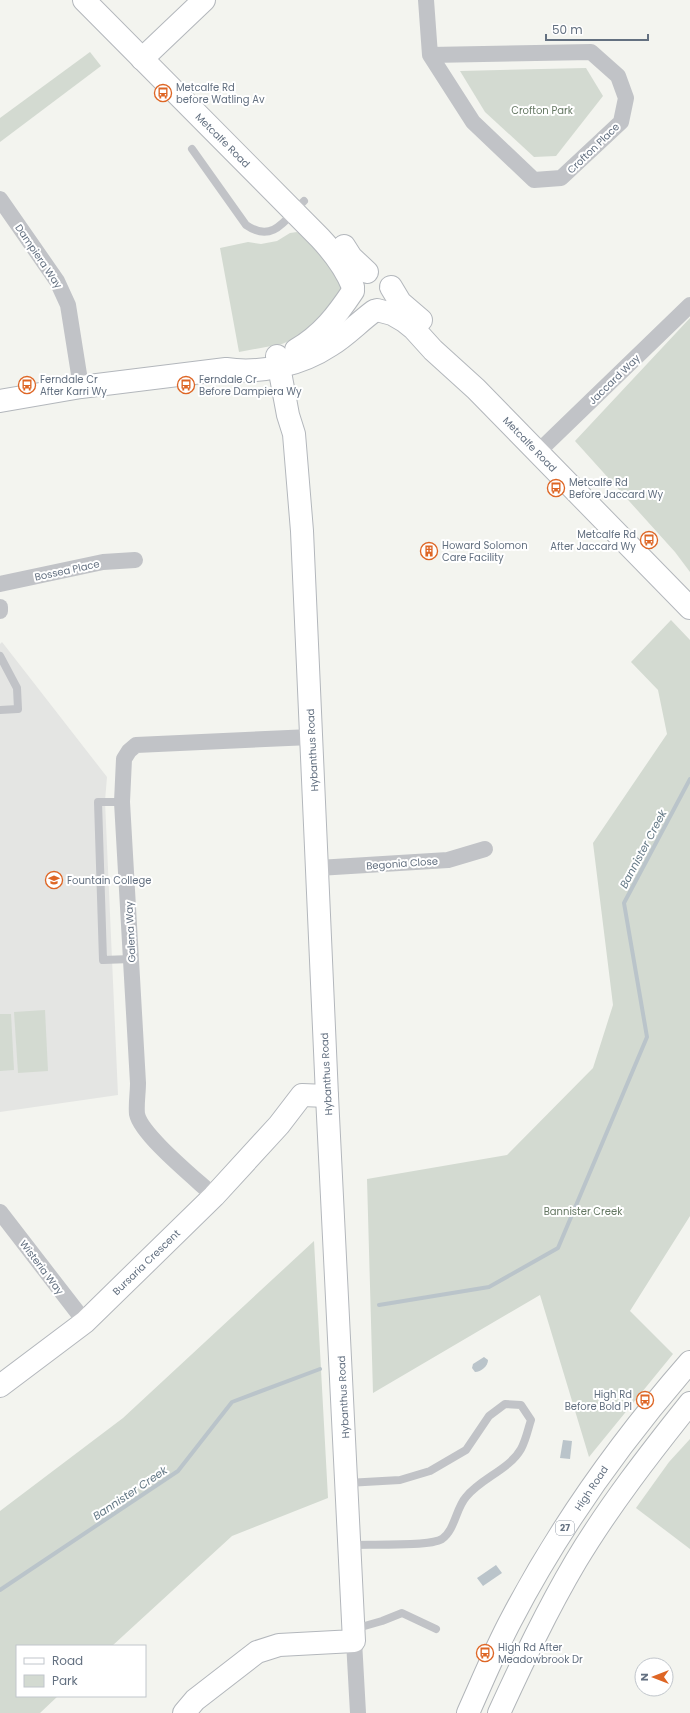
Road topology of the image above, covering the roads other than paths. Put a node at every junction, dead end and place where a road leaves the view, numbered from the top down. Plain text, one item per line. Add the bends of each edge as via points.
1 (84, 0) edge
2 (105, 0) edge
3 (204, 0) edge
4 (426, 0) edge
5 (148, 54) junction
6 (430, 55) junction
7 (192, 150) dead end
8 (0, 199) edge
9 (299, 206) junction
10 (358, 283) junction
11 (391, 287) junction
12 (690, 305) edge
13 (375, 311) junction
14 (285, 359) junction
15 (81, 387) junction
16 (0, 401) edge
17 (543, 447) junction
18 (135, 560) dead end
19 (0, 584) edge
20 (690, 586) edge
21 (0, 607) edge
22 (690, 608) edge
23 (0, 611) edge
24 (0, 656) edge
25 (0, 710) edge
26 (311, 737) junction
27 (122, 802) junction
28 (485, 849) dead end
29 (318, 868) junction
30 (132, 959) junction
31 (327, 1106) junction
32 (214, 1196) junction
33 (0, 1212) edge
34 (85, 1322) junction
35 (690, 1362) edge
36 (0, 1386) edge
37 (690, 1403) edge
38 (346, 1483) junction
39 (349, 1545) junction
40 (436, 1629) dead end
41 (354, 1635) junction
42 (184, 1713) edge
43 (358, 1713) edge
44 (468, 1713) edge
45 (498, 1713) edge

1 - 5 street, Metcalfe Road
2 - 5 street, Metcalfe Road
3 - 5 street
4 - 6 street, Crofton Place
5 - 9 street, Metcalfe Road
6 - 6 street, Crofton Place via 473,122 534,180 561,178 621,122 626,98 618,76 591,52
7 - 9 lane via 246,225 255,231 267,232 280,226
8 - 15 street, Dampiera Way via 57,281 68,305
9 - 10 street, Metcalfe Road
10 - 11 street, Metcalfe Road via 376,272 387,278
10 - 13 street, Metcalfe Road via 354,299 362,308
10 - 14 street via 322,333
11 - 13 street via 390,300
11 - 17 street, Metcalfe Road via 400,302 487,380
12 - 17 street, Jaccard Way
13 - 14 street via 331,346
13 - 17 street, Metcalfe Road via 392,314 409,325 433,350
14 - 15 street via 244,361 226,369
14 - 26 street, Hybanthus Road via 297,413 294,434 301,523
15 - 16 street
17 - 20 street, Metcalfe Road
17 - 22 street, Metcalfe Road
18 - 19 street, Bossea Place via 103,562
21 - 23 street
24 - 25 lane via 17,688 18,709
26 - 27 street, Galena Way via 136,745 124,759
26 - 29 street, Hybanthus Road
27 - 30 street, Galena Way
27 - 30 lane via 98,802 103,960
28 - 29 street, Begonia Close via 448,860
29 - 31 street, Hybanthus Road
30 - 32 street, Galena Way via 137,1114 141,1124 154,1140
31 - 32 street, Bursaria Crescent via 302,1095 279,1125
31 - 38 street, Hybanthus Road
32 - 34 street, Bursaria Crescent
33 - 34 street, Wisteria Way
34 - 36 street, Bursaria Crescent
35 - 44 street, High Road / 27 via 610,1459 554,1544 511,1620
37 - 45 street via 646,1458 577,1560 537,1632
38 - 39 street, Hybanthus Road
38 - 39 lane via 400,1480 430,1471 466,1450 489,1416 505,1404 521,1405 531,1420 521,1449 504,1467 465,1497 443,1539 429,1544
39 - 41 street, Hybanthus Road
40 - 41 lane via 402,1613
41 - 42 street via 279,1645 257,1652 195,1700
41 - 43 street, Hybanthus Road

